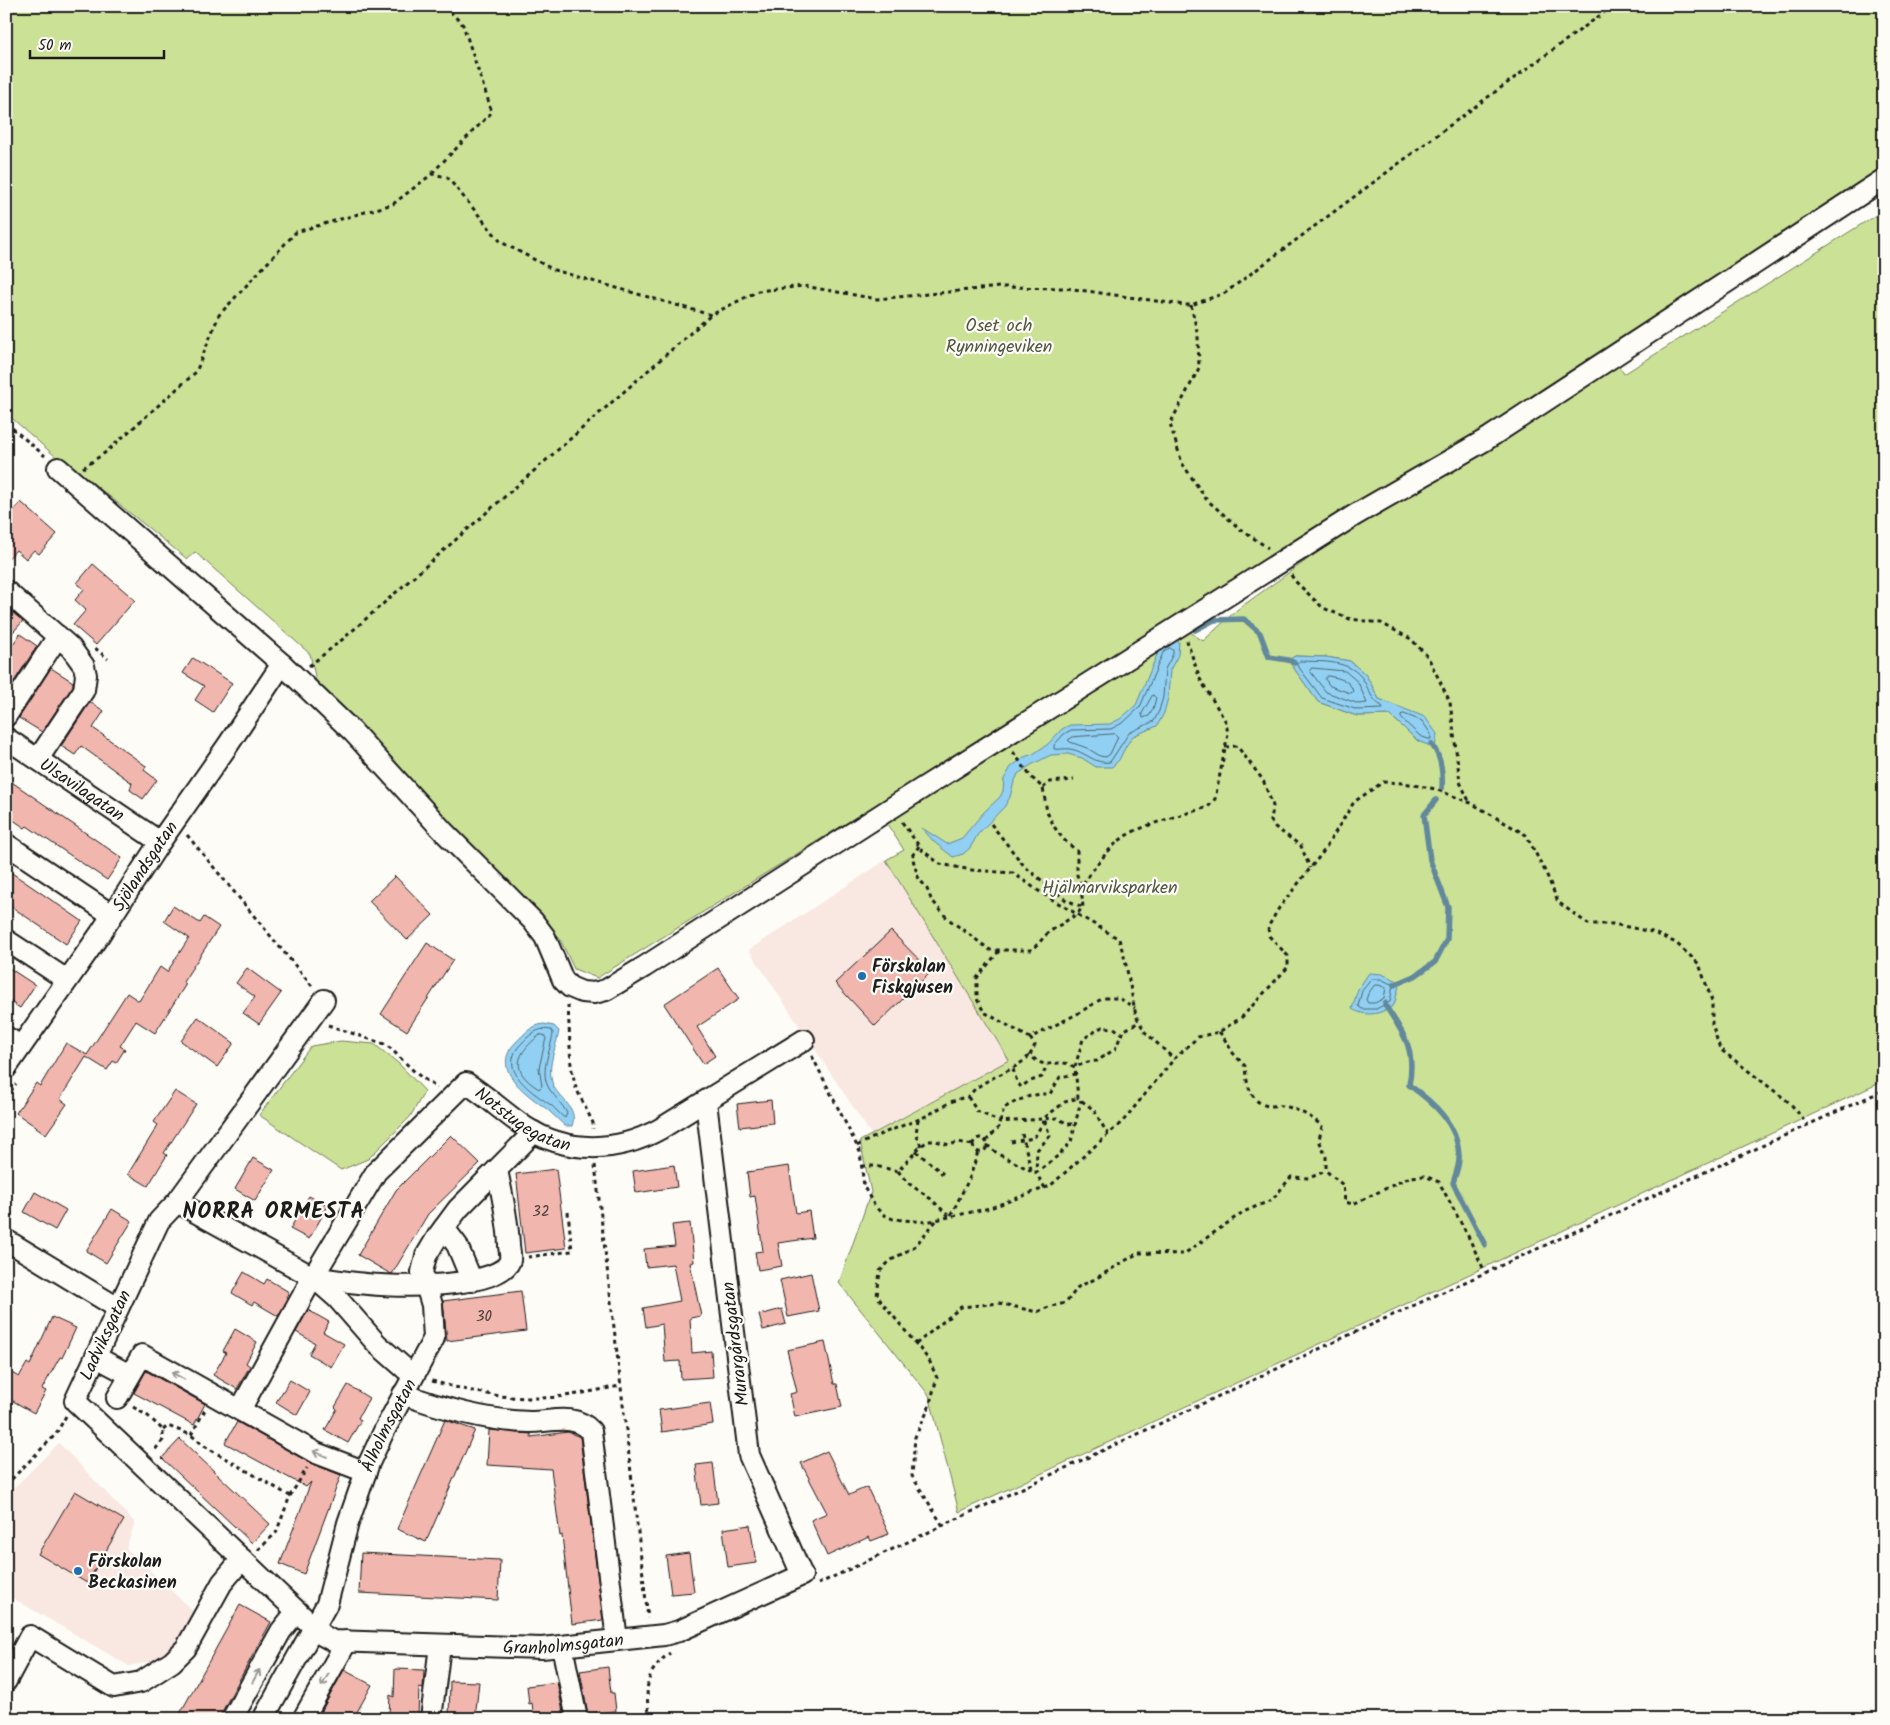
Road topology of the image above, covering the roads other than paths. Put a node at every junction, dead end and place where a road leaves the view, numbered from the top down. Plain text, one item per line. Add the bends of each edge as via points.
1 (1884, 179) edge
2 (58, 468) road end
3 (6, 591) edge
4 (58, 636) junction
5 (289, 671) junction
6 (6, 716) edge
7 (6, 738) edge
8 (38, 759) junction
9 (160, 842) junction
10 (6, 844) edge
11 (112, 915) junction
12 (6, 940) edge
13 (67, 980) junction
14 (324, 1000) road end
15 (804, 1040) road end
16 (14, 1042) edge
17 (6, 1068) edge
18 (706, 1102) junction
19 (534, 1132) junction
20 (496, 1170) junction
21 (177, 1202) junction
22 (444, 1228) junction
23 (6, 1240) edge
24 (313, 1278) junction
25 (472, 1281) junction
26 (427, 1285) junction
27 (118, 1308) junction
28 (96, 1357) junction
29 (130, 1375) junction
30 (407, 1386) junction
31 (117, 1398) road end
32 (240, 1410) junction
33 (366, 1472) junction
34 (242, 1559) junction
35 (807, 1581) joint
36 (297, 1611) junction
37 (314, 1627) junction
38 (617, 1640) junction
39 (347, 1641) junction
40 (440, 1644) junction
41 (562, 1646) junction
42 (6, 1681) edge
43 (232, 1719) edge
44 (263, 1719) edge
45 (303, 1719) edge
46 (431, 1719) edge
47 (577, 1719) edge

1 - 5 street via 1487,439 1355,515 606,990 582,992 563,980 545,937 533,921 444,832 353,732
2 - 5 street
3 - 4 street
4 - 6 street
4 - 8 street via 79,657 86,682 84,690
5 - 9 street, Sjölandsgatan via 228,745
7 - 8 street, Ulsavilagatan
8 - 9 street, Ulsavilagatan
9 - 11 street, Sjölandsgatan
10 - 11 street
11 - 13 street, Sjölandsgatan
12 - 13 street
13 - 16 street, Sjölandsgatan
14 - 21 street, Ladviksgatan
15 - 18 street, Notstugegatan
16 - 17 street, Sjölandsgatan
18 - 19 street, Notstugegatan via 637,1140 612,1147 568,1145
18 - 35 street, Murargårdsgatan via 749,1456
19 - 20 street
19 - 24 street, Notstugegatan via 466,1083 376,1172
20 - 22 street
20 - 25 street via 508,1225 510,1260 505,1269
21 - 24 street, Ålholmsgatan
21 - 27 street, Ladviksgatan via 159,1222
22 - 25 street via 456,1245
22 - 26 street via 426,1256 422,1272
23 - 27 street
24 - 26 street via 381,1285
24 - 30 street, Ålholmsgatan via 337,1298 377,1344
24 - 32 street, Notstugegatan
25 - 26 street
26 - 30 street via 434,1338
27 - 28 street, Ladviksgatan
28 - 29 street
28 - 34 street, Ladviksgatan via 75,1401
29 - 31 street
32 -> 29 street via 142,1355
30 - 33 street, Ålholmsgatan
30 - 38 street via 441,1407 480,1417 530,1422 573,1419 591,1430
33 -> 32 street via 316,1453
33 - 37 street, Ålholmsgatan via 348,1523 329,1598
34 - 36 street, Ladviksgatan
34 - 42 street via 222,1582 186,1648 172,1662 141,1682 114,1687 30,1636
35 - 38 street, Granholmsgatan via 678,1631
36 - 37 street, Ladviksgatan
43 -> 36 street via 282,1631
37 - 39 street, Granholmsgatan via 333,1641
37 - 44 street, Ålholmsgatan
38 - 41 street, Granholmsgatan
39 - 40 street, Granholmsgatan
39 -> 45 street
40 - 41 street, Granholmsgatan
40 - 46 street
41 - 47 street

